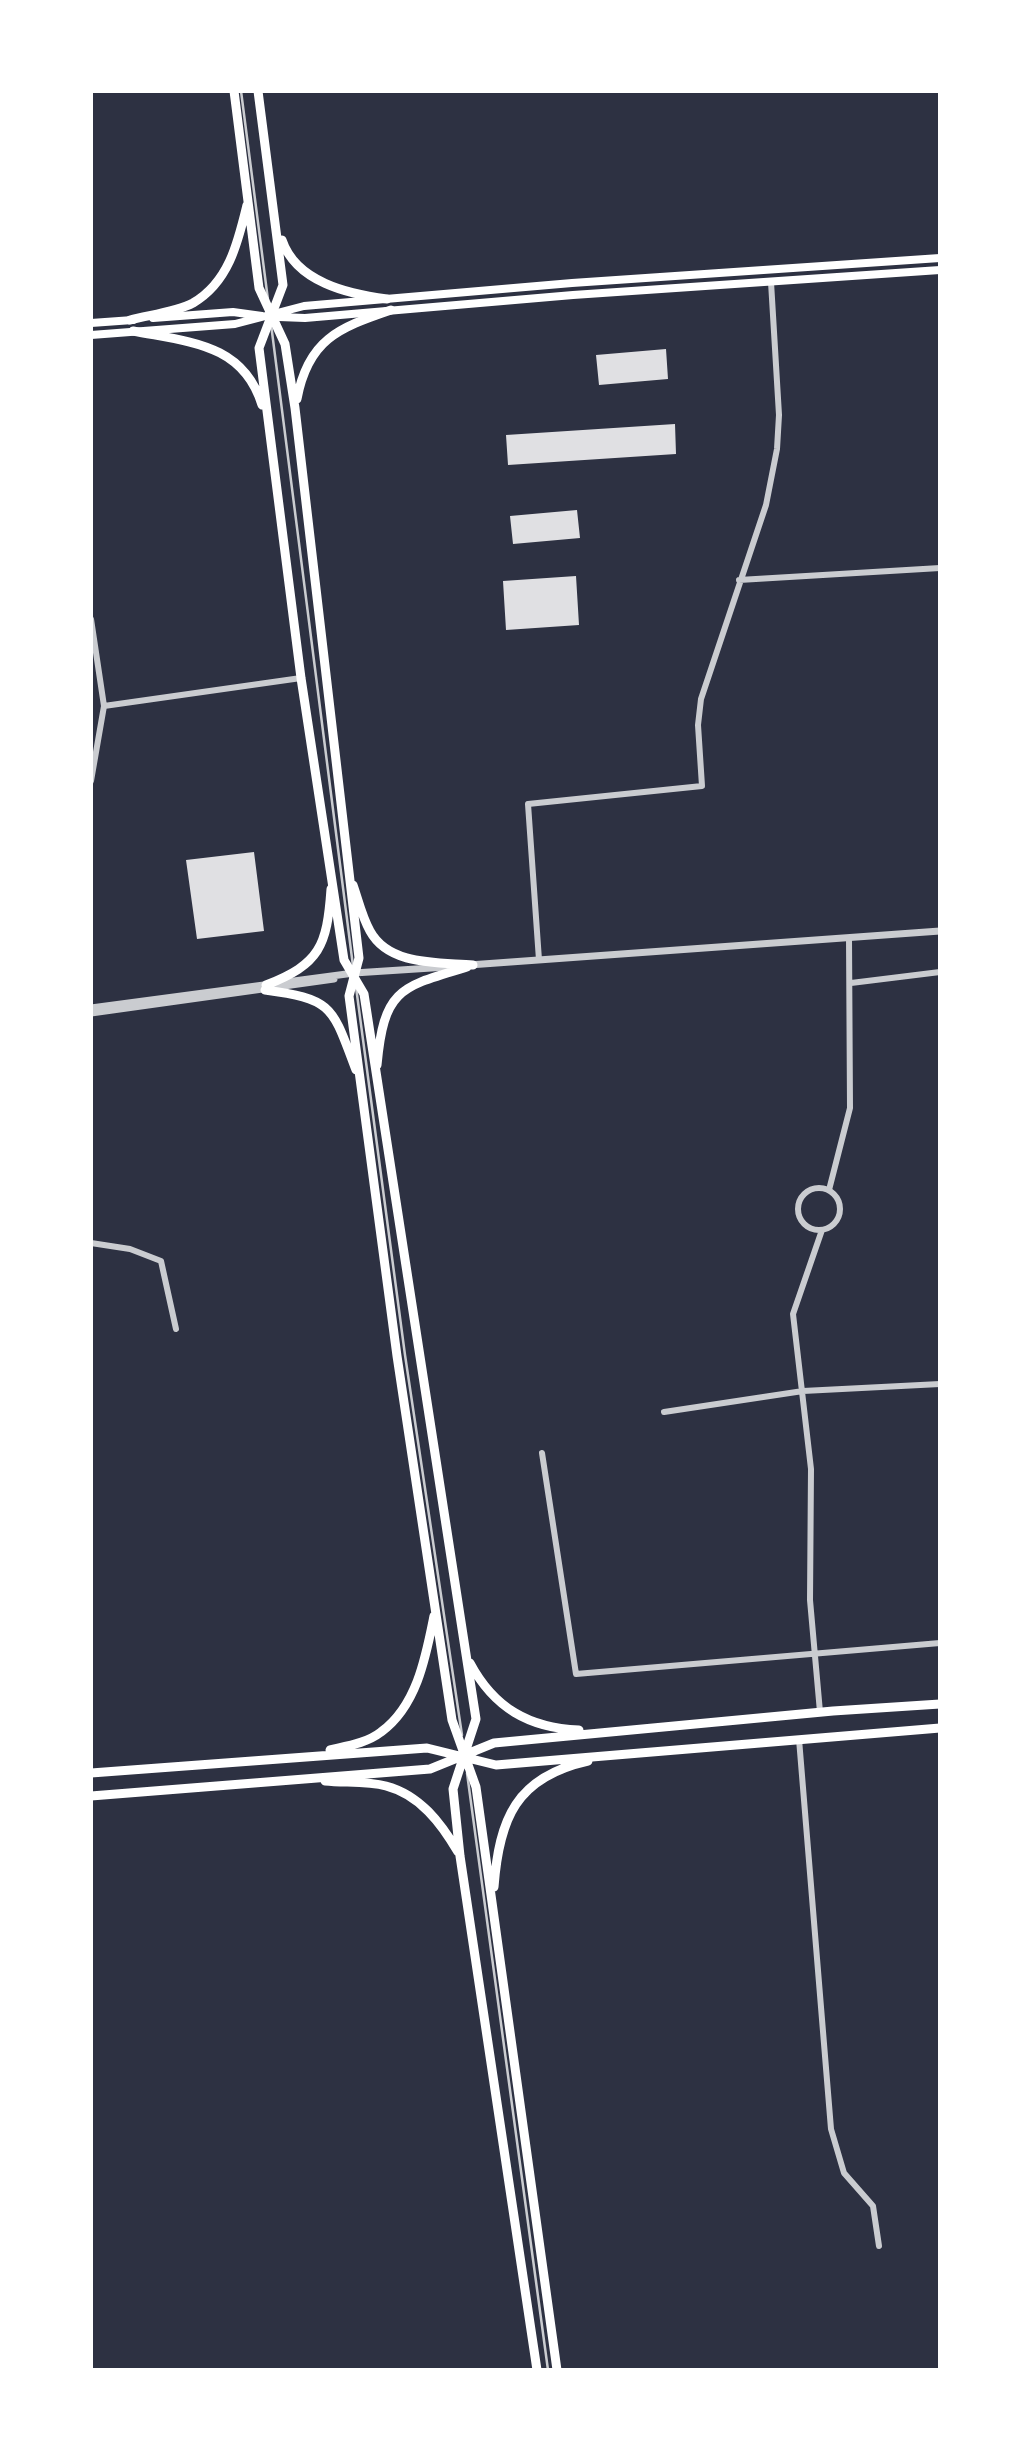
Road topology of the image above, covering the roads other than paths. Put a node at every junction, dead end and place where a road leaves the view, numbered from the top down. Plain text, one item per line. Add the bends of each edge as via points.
1 (234, 91) edge
2 (241, 91) edge
3 (258, 91) edge
4 (248, 200) junction
5 (277, 225) junction
6 (940, 258) edge
7 (940, 270) edge
8 (771, 282) junction
9 (387, 299) junction
10 (391, 310) junction
11 (270, 317) junction
12 (130, 320) junction
13 (91, 323) edge
14 (133, 331) junction
15 (91, 335) edge
16 (295, 408) junction
17 (268, 424) junction
18 (940, 568) edge
19 (739, 580) junction
20 (91, 618) edge
21 (301, 678) junction
22 (104, 706) junction
23 (91, 781) edge
24 (347, 869) junction
25 (333, 870) junction
26 (940, 931) edge
27 (849, 938) junction
28 (538, 960) junction
29 (472, 965) junction
30 (940, 971) edge
31 (354, 973) junction
32 (851, 983) junction
33 (265, 987) junction
34 (91, 1011) edge
35 (375, 1083) junction
36 (361, 1084) junction
37 (829, 1190) junction
38 (822, 1230) junction
39 (91, 1243) edge
40 (176, 1329) dead end
41 (940, 1384) edge
42 (803, 1391) junction
43 (664, 1412) dead end
44 (542, 1453) dead end
45 (435, 1607) junction
46 (940, 1643) edge
47 (815, 1656) junction
48 (467, 1658) junction
49 (940, 1704) edge
50 (820, 1712) junction
51 (940, 1728) edge
52 (620, 1731) junction
53 (799, 1739) junction
54 (624, 1753) junction
55 (307, 1756) junction
56 (465, 1756) junction
57 (91, 1773) edge
58 (306, 1778) junction
59 (91, 1796) edge
60 (460, 1856) junction
61 (492, 1907) junction
62 (879, 2246) dead end
63 (537, 2370) edge
64 (548, 2370) edge
65 (557, 2370) edge

1 - 4 main road
2 - 11 lane
3 - 5 main road
4 - 11 main road via 259,288
4 - 12 main road via 239,239 218,283 192,303
5 - 9 main road via 285,249 309,274 353,294
5 - 11 main road via 283,285
6 - 9 main road
7 - 8 main road
8 - 10 main road
8 - 19 street via 778,449 766,505
9 - 11 main road via 304,306
10 - 11 main road
10 - 16 main road via 345,326 316,349 301,375
11 - 12 main road via 233,312
11 - 14 main road
11 - 16 main road via 285,344
11 - 17 main road via 259,348
11 - 31 lane
12 - 13 main road
14 - 15 main road
14 - 17 main road via 229,355 260,396
16 - 24 main road
17 - 21 main road
18 - 19 street
19 - 28 street via 701,699 702,786 528,804
20 - 22 street
21 - 22 street
21 - 25 main road
22 - 23 street
24 - 29 main road via 370,931 386,950 416,961
24 - 31 main road via 359,958
25 - 31 main road via 344,960
25 - 33 main road via 329,914 314,957 296,973
26 - 27 street
27 - 28 street
27 - 32 street
28 - 29 street
29 - 31 street
29 - 35 main road via 413,983 395,1000 386,1013 379,1040
30 - 32 street
31 - 33 street via 324,982
31 - 35 main road via 364,994
31 - 36 main road via 349,996
31 - 56 lane
32 - 37 street via 850,1108
33 - 34 street
33 - 36 main road via 321,1003 337,1021
35 - 48 main road
36 - 45 main road
37 - 38 street via 840,1210 835,1222
37 - 38 street via 808,1190 798,1203 803,1223
38 - 42 street via 793,1314
39 - 40 street via 130,1249 161,1261
41 - 42 street
42 - 43 street
42 - 47 street via 811,1469 810,1600
44 - 47 street via 576,1674
45 - 55 main road via 416,1687 390,1723 358,1743
45 - 56 main road via 452,1720
46 - 47 street
47 - 50 street
48 - 52 main road via 481,1685 502,1707 530,1722 559,1729
48 - 56 main road via 476,1718
49 - 50 main road
50 - 52 main road
51 - 53 main road
52 - 56 main road via 494,1742
53 - 54 main road
53 - 62 street via 831,2129 844,2173 873,2206
54 - 56 main road via 496,1765
54 - 61 main road via 565,1766 516,1800 502,1830
55 - 56 main road via 427,1748
55 - 57 main road
56 - 58 main road via 430,1769
56 - 60 main road via 453,1789
56 - 61 main road via 476,1787
56 - 64 lane
58 - 59 main road
58 - 60 main road via 387,1786 421,1804 443,1826
60 - 63 main road
61 - 65 main road

